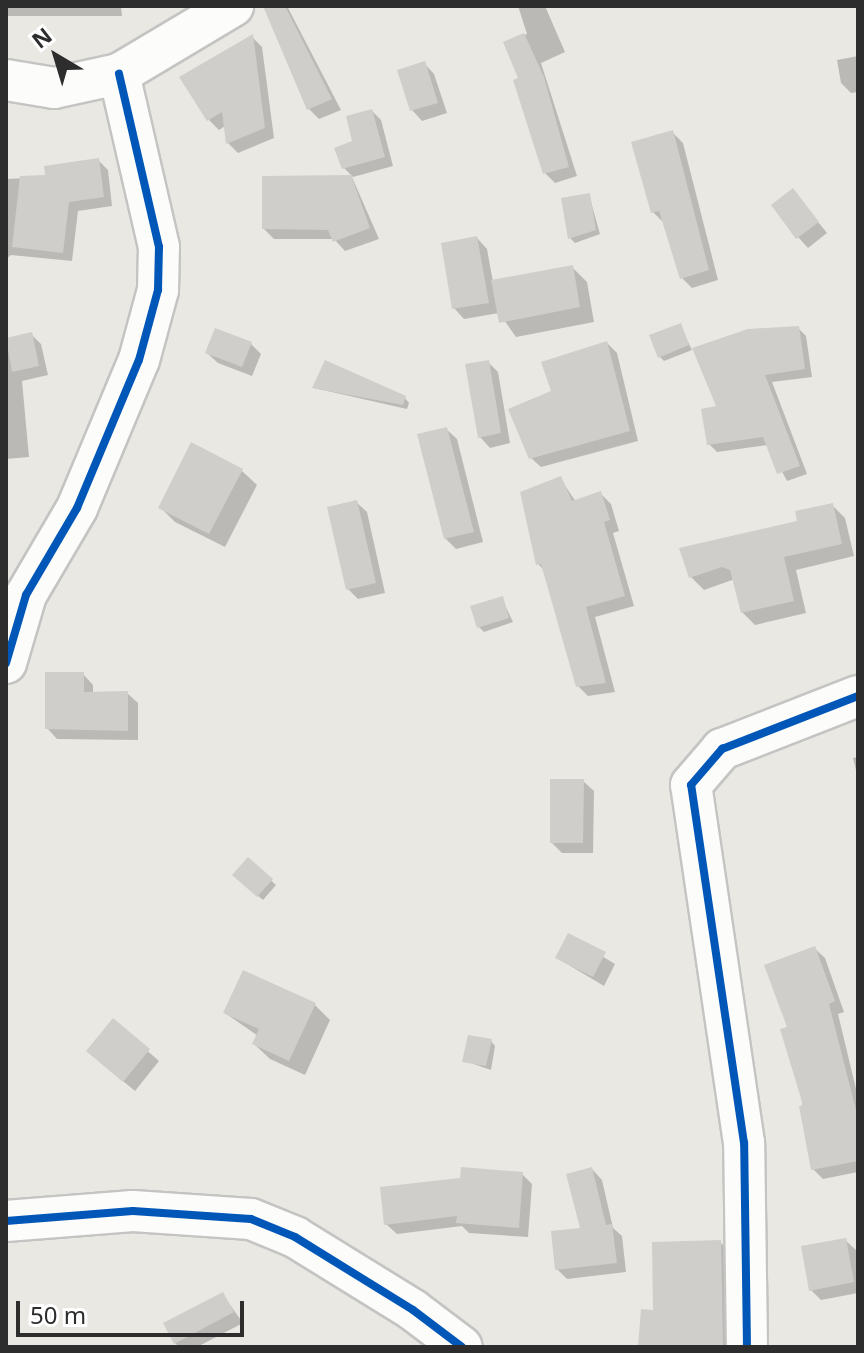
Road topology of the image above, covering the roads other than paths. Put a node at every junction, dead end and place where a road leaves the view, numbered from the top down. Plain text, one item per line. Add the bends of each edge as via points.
1 (233, 6) edge
2 (119, 74) junction
3 (6, 80) edge
4 (6, 663) edge
5 (858, 696) edge
6 (6, 1221) edge
7 (462, 1347) edge
8 (747, 1347) edge

1 - 2 street
2 - 3 street via 54,88
2 - 4 street via 159,247 158,290 139,360 77,508 26,595
5 - 8 street via 722,749 691,785 744,1143
6 - 7 street via 133,1211 251,1219 295,1237

